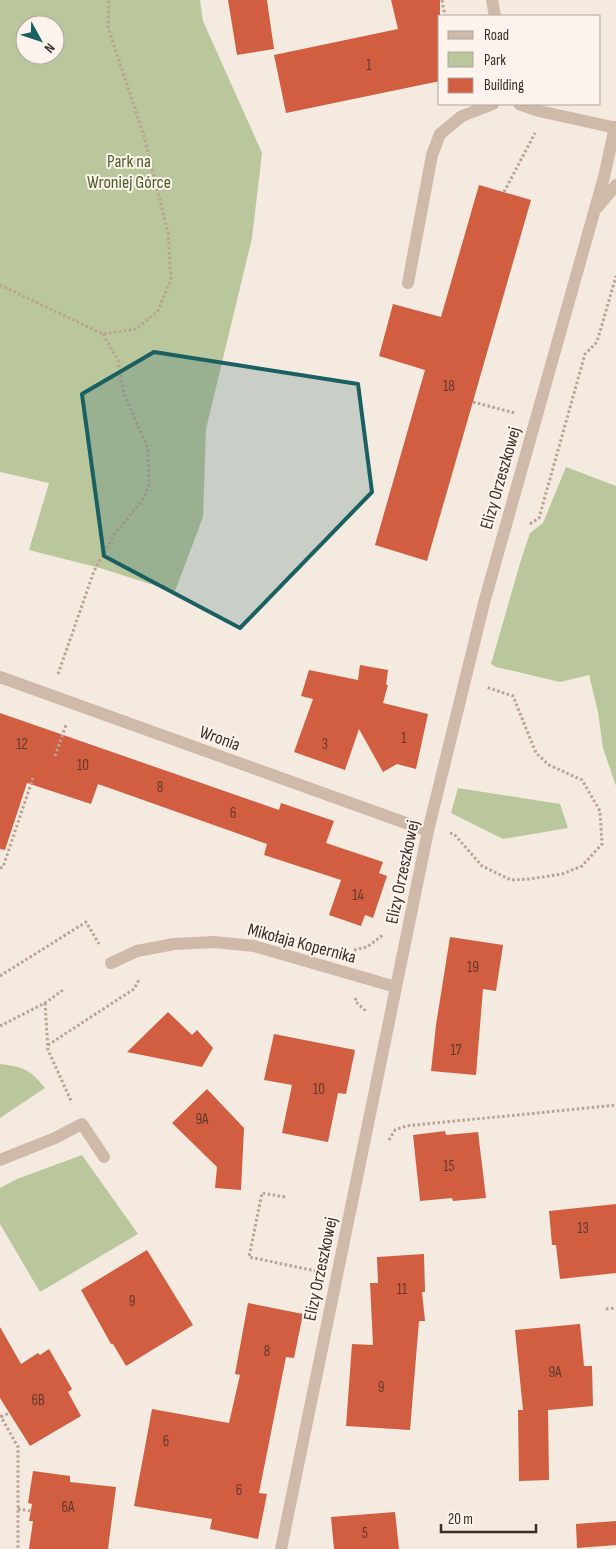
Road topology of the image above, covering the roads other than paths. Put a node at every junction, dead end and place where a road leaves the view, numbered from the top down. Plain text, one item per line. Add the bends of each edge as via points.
1 (492, 0) edge
2 (495, 15) edge
3 (490, 105) edge
4 (522, 105) edge
5 (616, 128) edge
6 (616, 185) edge
7 (594, 212) junction
8 (408, 283) dead end
9 (0, 677) edge
10 (428, 831) junction
11 (110, 963) dead end
12 (396, 987) junction
13 (104, 1157) dead end
14 (0, 1160) edge
15 (281, 1549) edge

1 - 2 street
3 - 8 street via 462,116 440,134 432,155
4 - 5 street
5 - 7 street, Elizy Orzeszkowej
6 - 7 street, Elizy Orzeszkowej
7 - 10 street, Elizy Orzeszkowej via 484,602
9 - 10 street, Wronia
10 - 12 street, Elizy Orzeszkowej
11 - 12 street, Mikołaja Kopernika via 137,951 174,944 214,942 254,946
12 - 15 street, Elizy Orzeszkowej
13 - 14 street via 82,1124

